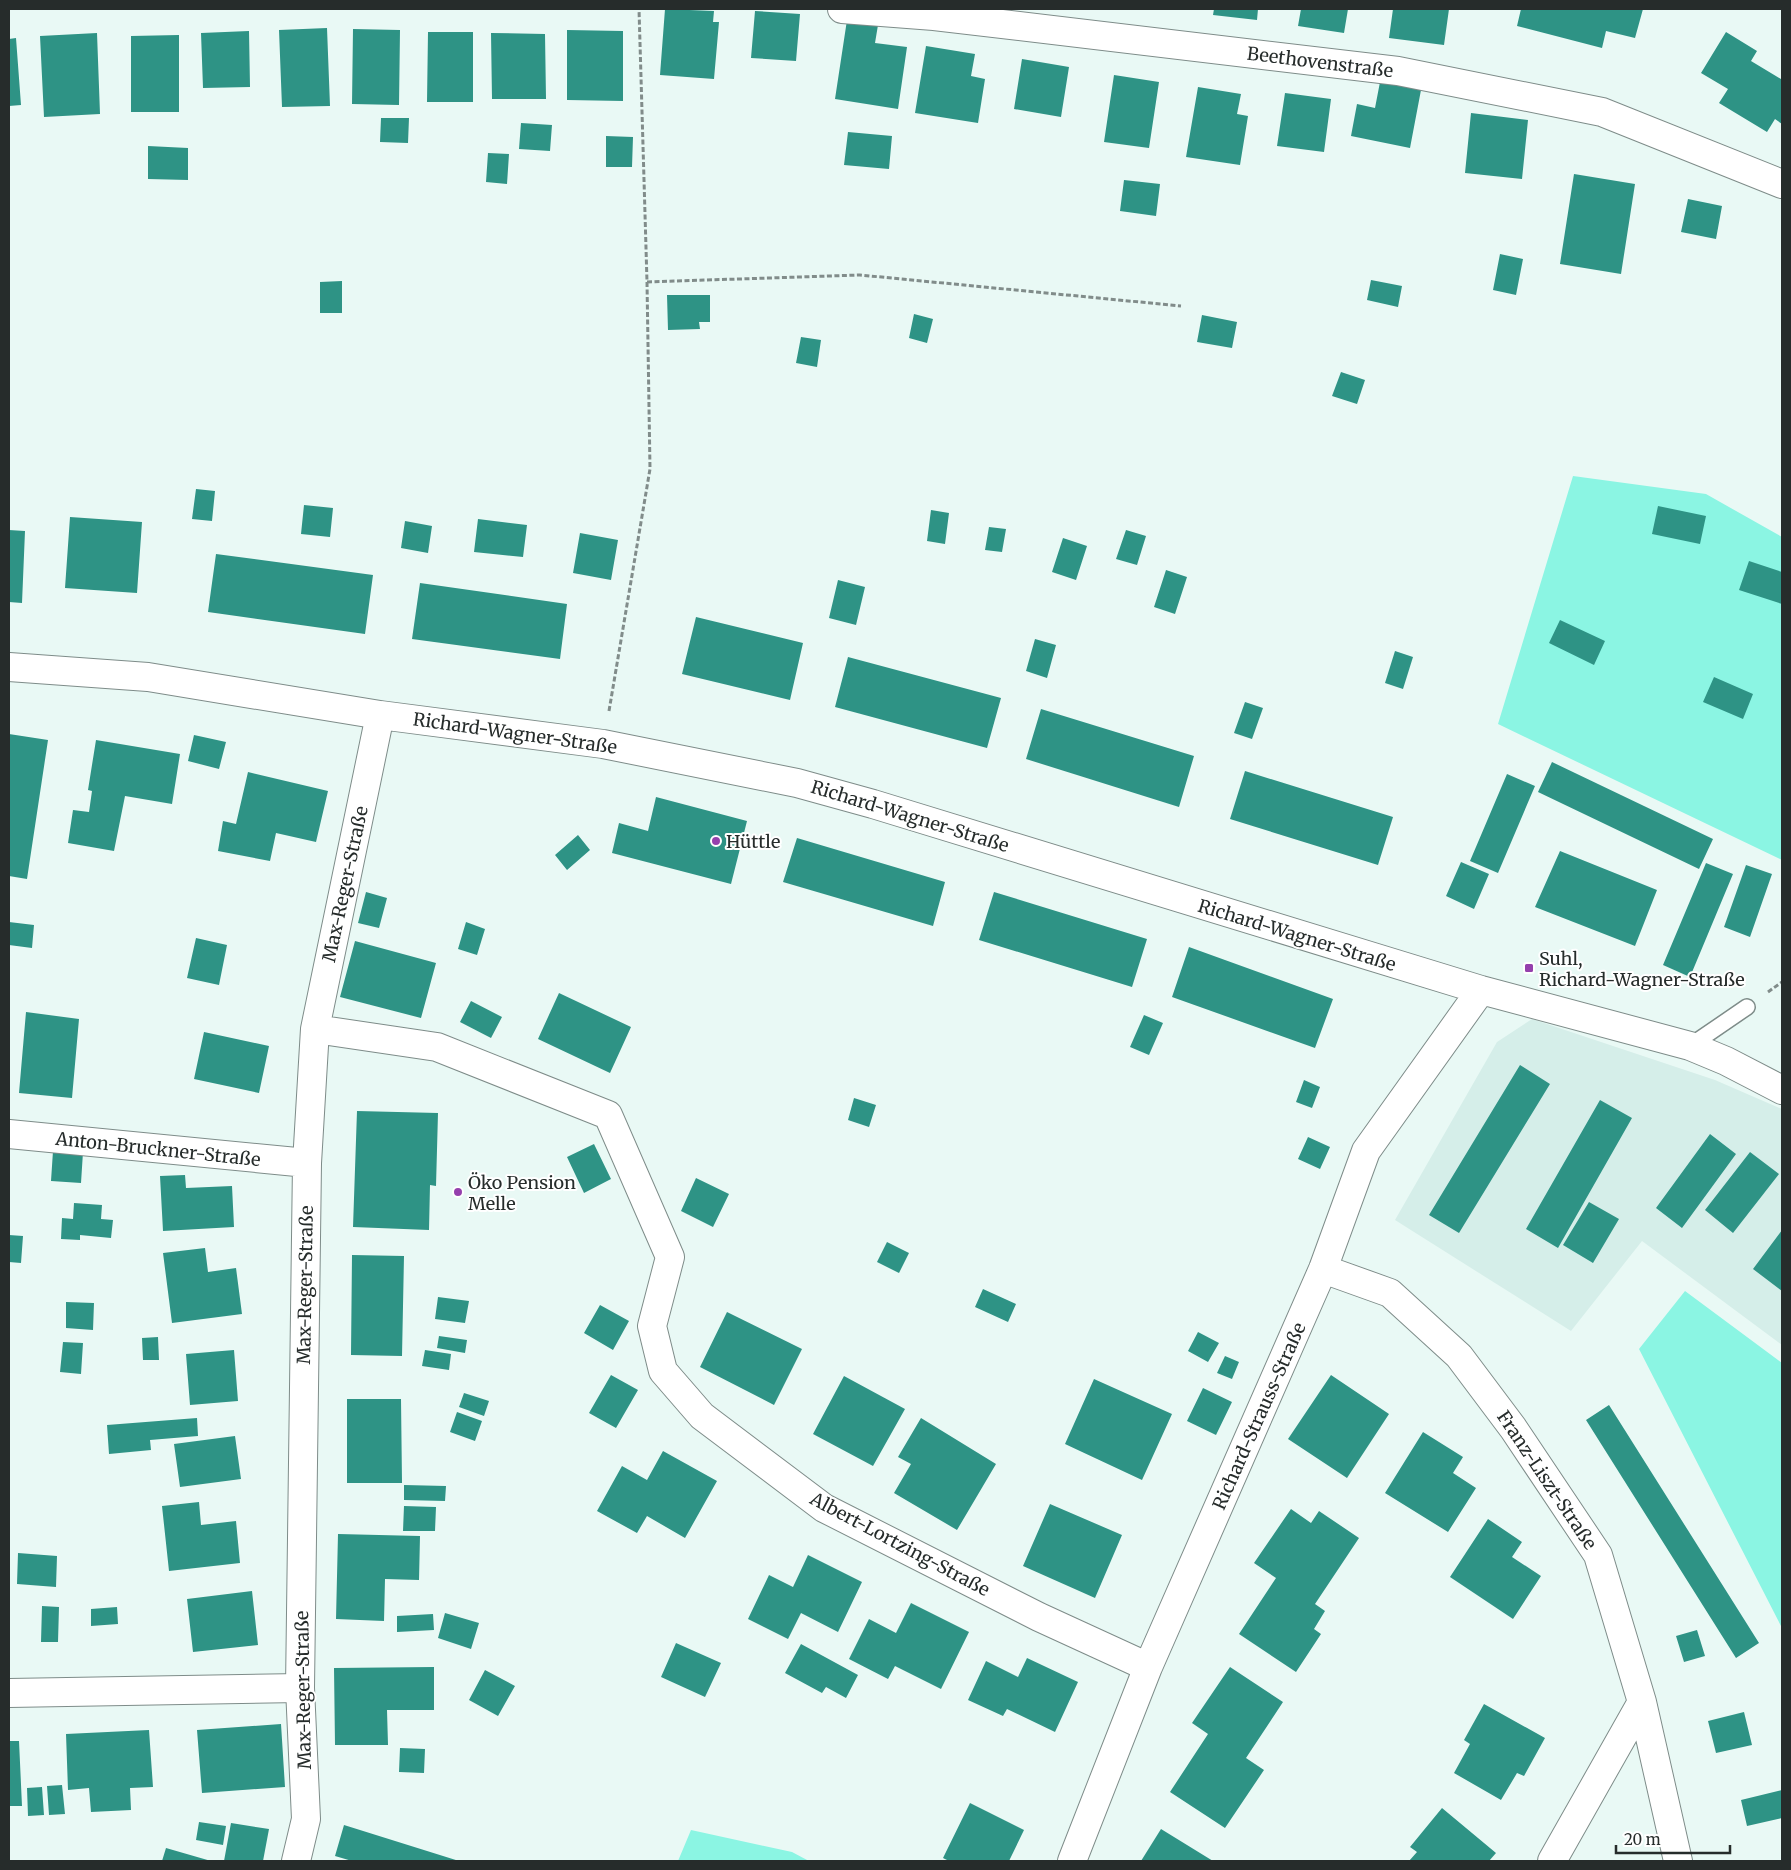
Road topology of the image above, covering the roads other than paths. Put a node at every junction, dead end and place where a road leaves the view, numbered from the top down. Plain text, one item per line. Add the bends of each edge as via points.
1 (842, 9) edge
2 (1782, 184) edge
3 (9, 667) edge
4 (380, 715) junction
5 (1481, 990) junction
6 (1747, 1007) dead end
7 (315, 1029) junction
8 (1690, 1046) junction
9 (1782, 1090) edge
10 (9, 1134) edge
11 (307, 1163) junction
12 (1323, 1269) junction
13 (1148, 1666) junction
14 (300, 1688) junction
15 (9, 1693) edge
16 (1642, 1702) junction
17 (296, 1861) edge
18 (1072, 1861) edge
19 (1552, 1861) edge
20 (1678, 1861) edge

1 - 2 street, Beethovenstraße via 934,16 1398,71 1602,112
3 - 4 street, Richard-Wagner-Straße via 148,677
4 - 5 street, Richard-Wagner-Straße via 603,744 797,783
4 - 7 street, Max-Reger-Straße
5 - 8 street, Richard-Wagner-Straße
5 - 12 street, Richard-Strauss-Straße via 1366,1151
6 - 8 lane
7 - 11 street, Max-Reger-Straße
7 - 13 street, Albert-Lortzing-Straße via 437,1047 608,1115 670,1257 652,1326 663,1371 702,1416 824,1508 1039,1617
8 - 9 street, Richard-Wagner-Straße
10 - 11 street, Anton-Bruckner-Straße
11 - 14 street, Max-Reger-Straße
12 - 13 street, Richard-Strauss-Straße
12 - 16 street, Franz-Liszt-Straße via 1390,1293 1459,1356 1513,1428 1598,1555
13 - 18 street, Richard-Strauss-Straße
14 - 15 street
14 - 17 street, Max-Reger-Straße via 306,1820
16 - 19 street
16 - 20 street, Franz-Liszt-Straße

